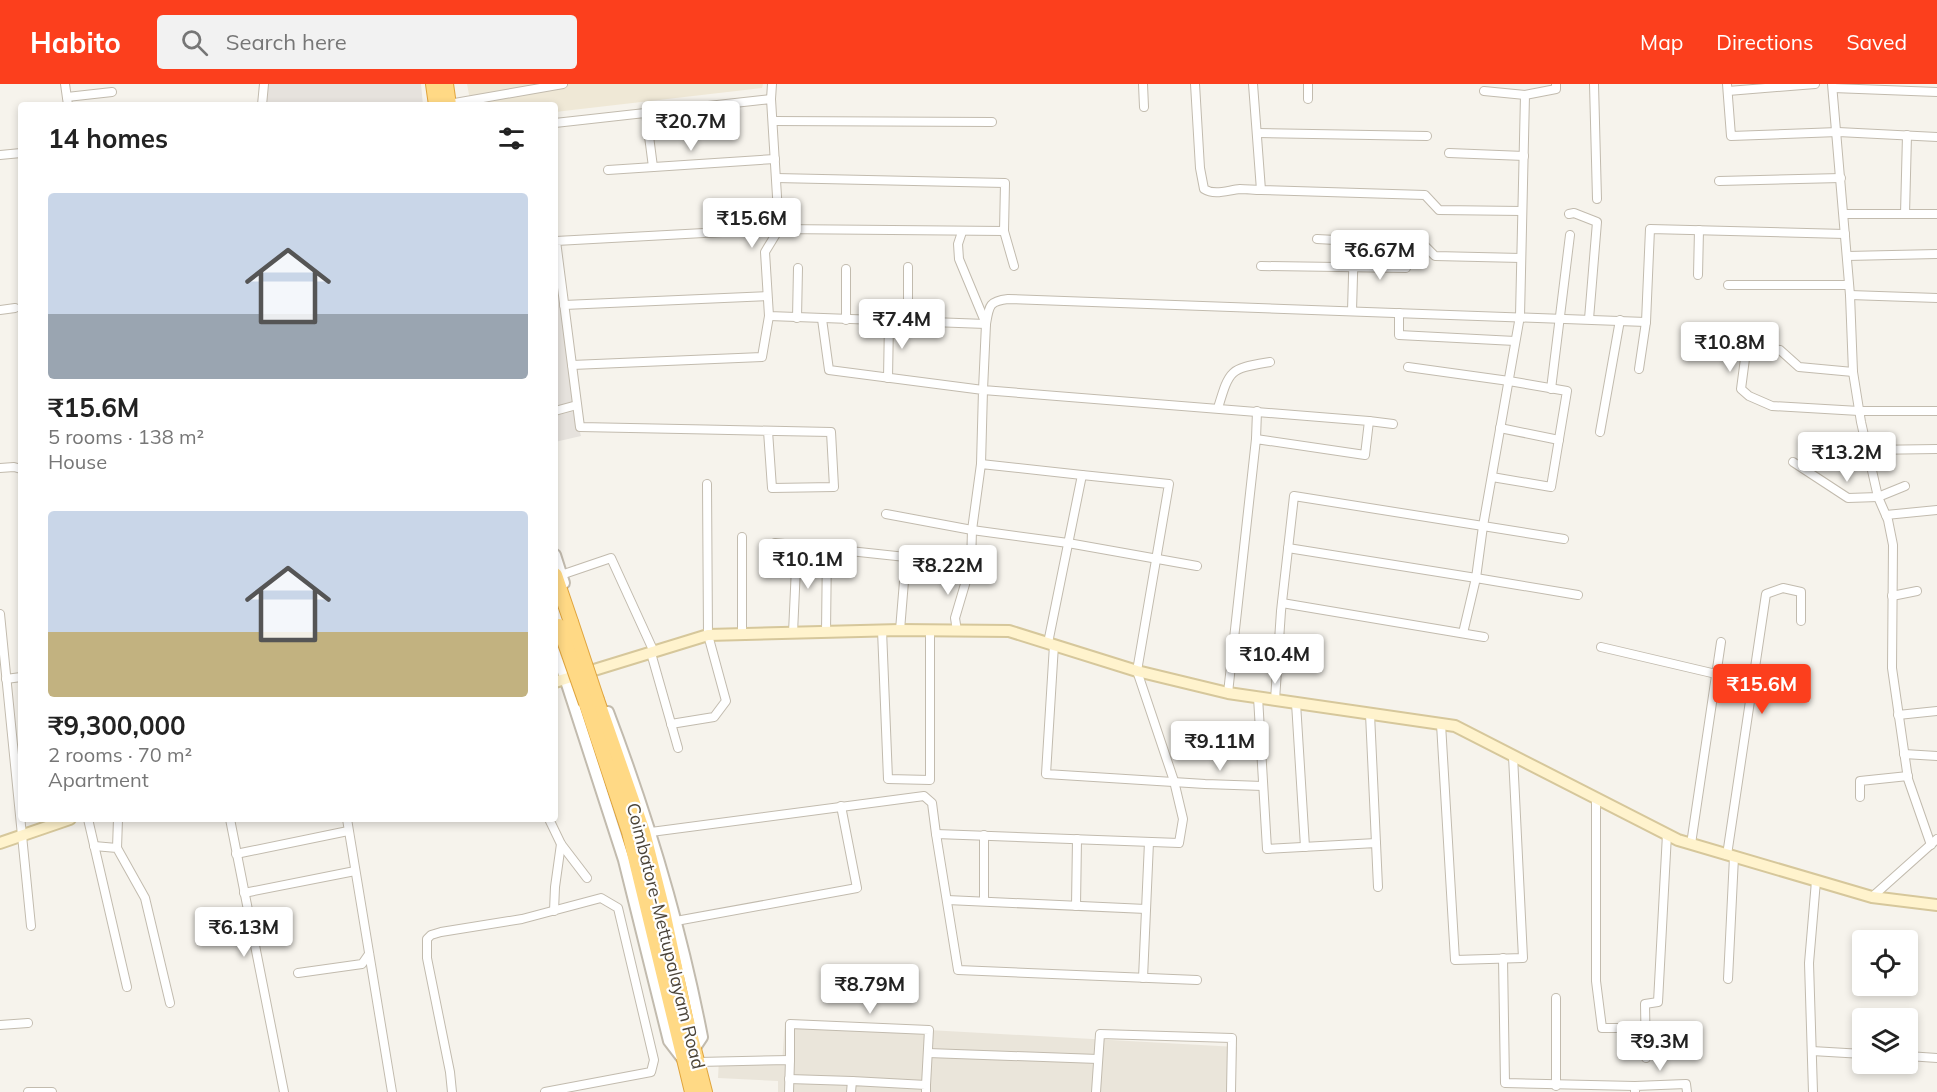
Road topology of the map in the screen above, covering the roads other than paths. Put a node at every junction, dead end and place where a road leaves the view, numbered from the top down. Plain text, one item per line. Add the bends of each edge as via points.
1 (65, 84) edge
2 (264, 84) edge
3 (433, 84) edge
4 (446, 84) edge
5 (563, 84) edge
6 (772, 84) edge
7 (1143, 84) edge
8 (1195, 84) edge
9 (1253, 84) edge
10 (1308, 84) edge
11 (1556, 84) edge
12 (1594, 84) edge
13 (1815, 84) edge
14 (1783, 85) edge
15 (1833, 86) edge
16 (1727, 87) edge
17 (1484, 91) dead end
18 (112, 92) dead end
19 (1937, 92) edge
20 (1525, 95) junction
21 (771, 99) junction
22 (1308, 99) dead end
23 (67, 101) edge
24 (262, 102) edge
25 (443, 102) edge
26 (445, 102) edge
27 (462, 102) edge
28 (1144, 107) dead end
29 (646, 113) junction
30 (773, 121) junction
31 (558, 123) edge
32 (992, 123) dead end
33 (1838, 132) junction
34 (1257, 133) junction
35 (1906, 135) junction
36 (1427, 136) dead end
37 (1937, 137) edge
38 (18, 153) edge
39 (1449, 153) dead end
40 (0, 155) edge
41 (1524, 156) junction
42 (775, 159) junction
43 (653, 167) junction
44 (608, 170) dead end
45 (776, 178) junction
46 (1841, 178) junction
47 (1719, 181) dead end
48 (1261, 190) junction
49 (1597, 199) dead end
50 (1522, 211) junction
51 (1569, 214) dead end
52 (1844, 214) junction
53 (1905, 214) junction
54 (1937, 214) edge
55 (780, 229) junction
56 (1699, 230) junction
57 (1004, 231) junction
58 (962, 232) junction
59 (1845, 234) junction
60 (1570, 235) dead end
61 (1317, 239) dead end
62 (558, 241) edge
63 (1354, 241) junction
64 (1937, 254) edge
65 (1847, 256) junction
66 (558, 257) edge
67 (1521, 258) junction
68 (1014, 266) dead end
69 (1261, 266) dead end
70 (908, 267) dead end
71 (798, 268) dead end
72 (846, 268) dead end
73 (1353, 268) junction
74 (1406, 268) dead end
75 (1698, 275) dead end
76 (1728, 285) dead end
77 (1849, 285) junction
78 (1850, 295) junction
79 (767, 296) junction
80 (1937, 298) edge
81 (564, 305) junction
82 (15, 308) dead end
83 (0, 310) edge
84 (1352, 311) junction
85 (1399, 313) junction
86 (769, 316) junction
87 (1520, 316) junction
88 (797, 318) junction
89 (1561, 318) junction
90 (822, 319) junction
91 (1589, 319) junction
92 (846, 320) junction
93 (1620, 320) junction
94 (889, 321) junction
95 (1646, 321) junction
96 (908, 322) junction
97 (986, 324) junction
98 (1515, 341) junction
99 (1270, 362) dead end
100 (572, 365) junction
101 (1408, 368) dead end
102 (1639, 369) dead end
103 (1853, 372) junction
104 (888, 378) junction
105 (1509, 381) junction
106 (1551, 388) junction
107 (983, 390) junction
108 (577, 405) junction
109 (1218, 408) junction
110 (558, 410) edge
111 (1257, 411) junction
112 (1859, 411) junction
113 (1937, 411) edge
114 (1370, 421) junction
115 (1394, 424) dead end
116 (1500, 428) junction
117 (768, 431) junction
118 (1600, 432) dead end
119 (1256, 439) junction
120 (1559, 440) junction
121 (1937, 449) edge
122 (1867, 450) junction
123 (1793, 462) dead end
124 (981, 464) junction
125 (18, 467) edge
126 (0, 468) edge
127 (1082, 475) junction
128 (1492, 477) junction
129 (707, 484) dead end
130 (1905, 486) dead end
131 (1878, 497) junction
132 (1937, 510) edge
133 (886, 514) dead end
134 (1886, 515) junction
135 (1483, 526) junction
136 (972, 530) junction
137 (742, 537) dead end
138 (1564, 539) dead end
139 (775, 543) dead end
140 (1068, 543) junction
141 (797, 545) junction
142 (827, 548) junction
143 (1288, 548) junction
144 (906, 557) junction
145 (1156, 560) junction
146 (971, 564) junction
147 (1197, 566) dead end
148 (558, 575) edge
149 (1476, 578) junction
150 (1917, 591) dead end
151 (1578, 595) dead end
152 (1892, 596) junction
153 (1282, 603) junction
154 (0, 614) edge
155 (1801, 621) dead end
156 (558, 624) edge
157 (882, 630) junction
158 (900, 630) junction
159 (930, 630) junction
160 (957, 631) junction
161 (826, 632) junction
162 (793, 633) junction
163 (1463, 633) junction
164 (742, 634) junction
165 (708, 635) junction
166 (1484, 637) dead end
167 (1721, 642) dead end
168 (1051, 644) junction
169 (1601, 647) dead end
170 (652, 652) junction
171 (592, 670) junction
172 (1137, 671) junction
173 (1716, 674) junction
174 (18, 677) edge
175 (6, 679) junction
176 (560, 680) edge
177 (1228, 693) junction
178 (1258, 697) junction
179 (1275, 700) junction
180 (1296, 703) junction
181 (1937, 711) edge
182 (1370, 714) junction
183 (1898, 715) junction
184 (671, 724) junction
185 (1441, 724) junction
186 (678, 748) dead end
187 (1904, 754) junction
188 (1513, 756) junction
189 (1937, 756) edge
190 (1908, 776) junction
191 (1174, 781) junction
192 (1263, 786) junction
193 (1200, 788) dead end
194 (1860, 796) dead end
195 (18, 797) edge
196 (1596, 798) junction
197 (841, 806) junction
198 (21, 822) edge
199 (62, 822) edge
200 (89, 822) edge
201 (118, 822) edge
202 (231, 822) edge
203 (347, 822) edge
204 (550, 822) edge
205 (348, 831) junction
206 (651, 832) junction
207 (936, 834) junction
208 (1667, 834) junction
209 (984, 835) junction
210 (22, 836) junction
211 (1077, 839) junction
212 (1149, 842) junction
213 (1934, 842) edge
214 (0, 843) edge
215 (1376, 843) junction
216 (561, 844) junction
217 (1691, 844) junction
218 (94, 846) junction
219 (1305, 847) junction
220 (117, 848) junction
221 (236, 854) junction
222 (1731, 856) junction
223 (355, 871) junction
224 (587, 878) dead end
225 (1816, 881) junction
226 (1378, 887) dead end
227 (244, 893) junction
228 (1872, 897) junction
229 (947, 900) junction
230 (984, 901) junction
231 (1937, 905) edge
232 (1076, 906) junction
233 (655, 909) junction
234 (1146, 909) junction
235 (554, 911) junction
236 (676, 921) junction
237 (31, 926) dead end
238 (369, 954) junction
239 (1503, 958) junction
240 (298, 973) dead end
241 (1143, 978) junction
242 (1197, 980) dead end
243 (1728, 980) dead end
244 (127, 987) dead end
245 (1556, 998) dead end
246 (170, 1003) dead end
247 (28, 1023) dead end
248 (0, 1025) edge
249 (1646, 1028) junction
250 (1812, 1052) junction
251 (928, 1053) junction
252 (1852, 1054) edge
253 (1918, 1057) edge
254 (692, 1058) junction
255 (1646, 1058) dead end
256 (1937, 1058) edge
257 (1098, 1059) junction
258 (790, 1060) junction
259 (789, 1079) junction
260 (852, 1081) junction
261 (1556, 1086) junction
262 (926, 1088) edge
263 (1635, 1089) edge
264 (28, 1092) edge
265 (52, 1092) edge
266 (284, 1092) edge
267 (392, 1092) edge
268 (452, 1092) edge
269 (545, 1092) edge
270 (692, 1092) edge
271 (705, 1092) edge
272 (789, 1092) edge
273 (851, 1092) edge
274 (1096, 1092) edge
275 (1231, 1092) edge
276 (1687, 1092) edge
277 (1813, 1092) edge

1 - 23 street
2 - 24 street
3 - 25 highway
4 - 26 highway
5 - 27 street
6 - 21 street
7 - 28 street
8 - 48 street via 1204,189
9 - 34 street
10 - 22 street
11 - 20 street via 1556,89
12 - 49 street
13 - 14 street
14 - 16 street
15 - 19 street
15 - 33 street
16 - 33 street via 1731,136
17 - 20 street
18 - 23 street
20 - 41 street
21 - 29 street
21 - 30 street
29 - 31 street
29 - 43 street
30 - 32 street
30 - 42 street
33 - 35 street
33 - 46 street
34 - 36 street
34 - 48 street
35 - 37 street
35 - 53 street
38 - 40 street
39 - 41 street
41 - 50 street
42 - 43 street
42 - 45 street
43 - 44 street
45 - 55 street
45 - 57 street via 1005,183
46 - 47 street
46 - 52 street
48 - 50 street via 1425,195 1439,210
50 - 67 street
51 - 91 street via 1597,222
52 - 53 street
52 - 59 street
53 - 54 street
55 - 58 street
55 - 62 street
55 - 79 street via 765,252
56 - 59 street
56 - 75 street
56 - 95 street via 1650,229
57 - 58 street
57 - 68 street
58 - 97 street via 959,259
59 - 65 street
60 - 89 street
61 - 63 street
63 - 67 street via 1423,244 1435,256
63 - 73 street
64 - 65 street
65 - 77 street
66 - 81 street
67 - 87 street
69 - 73 street
70 - 96 street
71 - 88 street
72 - 92 street
73 - 74 street
73 - 84 street
76 - 77 street
77 - 78 street
78 - 80 street
78 - 103 street
79 - 81 street
79 - 86 street
81 - 100 street
82 - 83 street
84 - 85 street
84 - 97 street via 1008,299 996,300 989,307
85 - 87 street
85 - 98 street via 1399,335
86 - 88 street
86 - 100 street via 762,357
87 - 89 street
87 - 98 street
88 - 90 street
89 - 91 street
89 - 106 street
90 - 92 street
90 - 104 street via 829,370
91 - 93 street
92 - 94 street
93 - 95 street
93 - 118 street
94 - 96 street
94 - 104 street
95 - 102 street
96 - 97 street
97 - 107 street
98 - 105 street
99 - 109 street via 1240,367 1227,378
100 - 108 street
101 - 105 street
103 - 112 street
103 - 112 street via 1799,367 1780,350 1754,346 1746,351 1741,389 1772,406
104 - 107 street
105 - 106 street
105 - 116 street
106 - 120 street via 1568,392
107 - 109 street
107 - 124 street
108 - 110 street
108 - 117 street via 580,428
109 - 111 street
111 - 114 street
111 - 119 street
112 - 113 street
112 - 122 street
114 - 115 street
114 - 119 street via 1365,455
116 - 120 street
116 - 128 street
117 - 117 street via 831,432 834,487 772,488
119 - 177 street
120 - 128 street via 1551,487
121 - 122 street
122 - 131 street
123 - 131 street via 1848,498
124 - 127 street
124 - 136 street
125 - 126 street
127 - 140 street
127 - 145 street via 1169,484
128 - 135 street
129 - 165 street
130 - 131 street
131 - 134 street
132 - 134 street
133 - 136 street
134 - 152 street via 1893,544
135 - 138 street
135 - 143 street via 1294,496
135 - 149 street
136 - 140 street
136 - 146 street
137 - 164 street
139 - 141 street
140 - 145 street
140 - 168 street
141 - 142 street
141 - 162 street
142 - 144 street
142 - 161 street
143 - 149 street
143 - 153 street
144 - 146 street
144 - 158 street
145 - 147 street
145 - 172 street
146 - 160 street via 955,618
148 - 170 street via 611,558
148 - 171 street
148 - 233 highway, Coimbatore-Mettupalayam Road, bridge via 643,832
149 - 151 street
149 - 163 street
150 - 152 street
152 - 183 street via 1892,668
153 - 163 street
153 - 179 street
154 - 175 street
155 - 222 street via 1802,592 1783,588 1766,594
156 - 233 highway, bridge
157 - 158 main road
157 - 159 street via 888,779 930,780
157 - 161 main road
158 - 159 main road
159 - 160 main road
160 - 168 main road via 1009,632
161 - 162 main road
162 - 164 main road
163 - 166 street
164 - 165 main road
165 - 170 main road
165 - 184 street via 726,701 714,717
167 - 173 street
168 - 172 main road
168 - 191 street via 1046,774
169 - 173 street
170 - 171 main road
170 - 184 street
171 - 176 main road
171 - 206 street
172 - 177 main road
172 - 191 street
173 - 217 street
174 - 175 street
175 - 195 street
176 - 254 street via 624,860 669,1041
177 - 178 main road
178 - 179 main road
178 - 192 street
179 - 180 main road
180 - 182 main road
180 - 219 street
181 - 183 street
182 - 185 main road
182 - 215 street
183 - 187 street
184 - 186 street
185 - 188 main road via 1455,726
185 - 239 street via 1455,960
187 - 189 street
187 - 190 street
188 - 196 main road
188 - 239 street via 1523,958
190 - 194 street via 1860,781
190 - 213 street
191 - 192 street
191 - 193 street
191 - 212 street via 1183,819 1179,843
192 - 219 street via 1267,849
196 - 208 main road
196 - 249 street via 1596,981 1602,1028
197 - 206 street
197 - 207 street via 924,796 932,803
197 - 236 street via 857,888
198 - 210 street
199 - 210 main road
200 - 218 street
201 - 220 street
202 - 221 street
203 - 205 street
204 - 216 street
205 - 221 street
205 - 223 street
206 - 236 street
207 - 209 street
207 - 229 street
208 - 217 main road
208 - 249 street via 1658,1002 1645,1004
209 - 211 street
209 - 230 street
210 - 214 main road
210 - 237 street
211 - 212 street
211 - 232 street
212 - 234 street
213 - 228 street
215 - 219 street
215 - 226 street
216 - 224 street
216 - 235 street
217 - 222 main road
218 - 220 street
218 - 244 street
220 - 246 street via 145,898
221 - 227 street
222 - 225 main road
222 - 243 street
223 - 227 street
223 - 238 street
225 - 228 main road
225 - 250 street via 1809,963
227 - 266 street
228 - 231 main road
229 - 230 street
229 - 241 street via 958,970
230 - 232 street
232 - 234 street
233 - 254 highway
234 - 241 street
235 - 268 street via 441,932 427,939 427,958
235 - 269 street via 601,898 618,908 654,1060 651,1072
236 - 254 street via 702,1037
238 - 240 street via 362,964
238 - 267 street
239 - 261 street via 1505,1083
241 - 242 street
245 - 261 street
247 - 248 street
249 - 255 street
250 - 252 street
250 - 277 street
251 - 257 street
251 - 258 street via 929,1030 790,1024
251 - 262 street
253 - 256 street
254 - 258 street
254 - 270 highway
254 - 271 highway, Coimbatore-Mettupalayam Road
257 - 274 street
257 - 275 street via 1100,1034 1232,1038
258 - 259 street
259 - 260 street
259 - 272 street
260 - 262 street
260 - 273 street
261 - 263 street
263 - 276 street via 1686,1084
264 - 265 street

